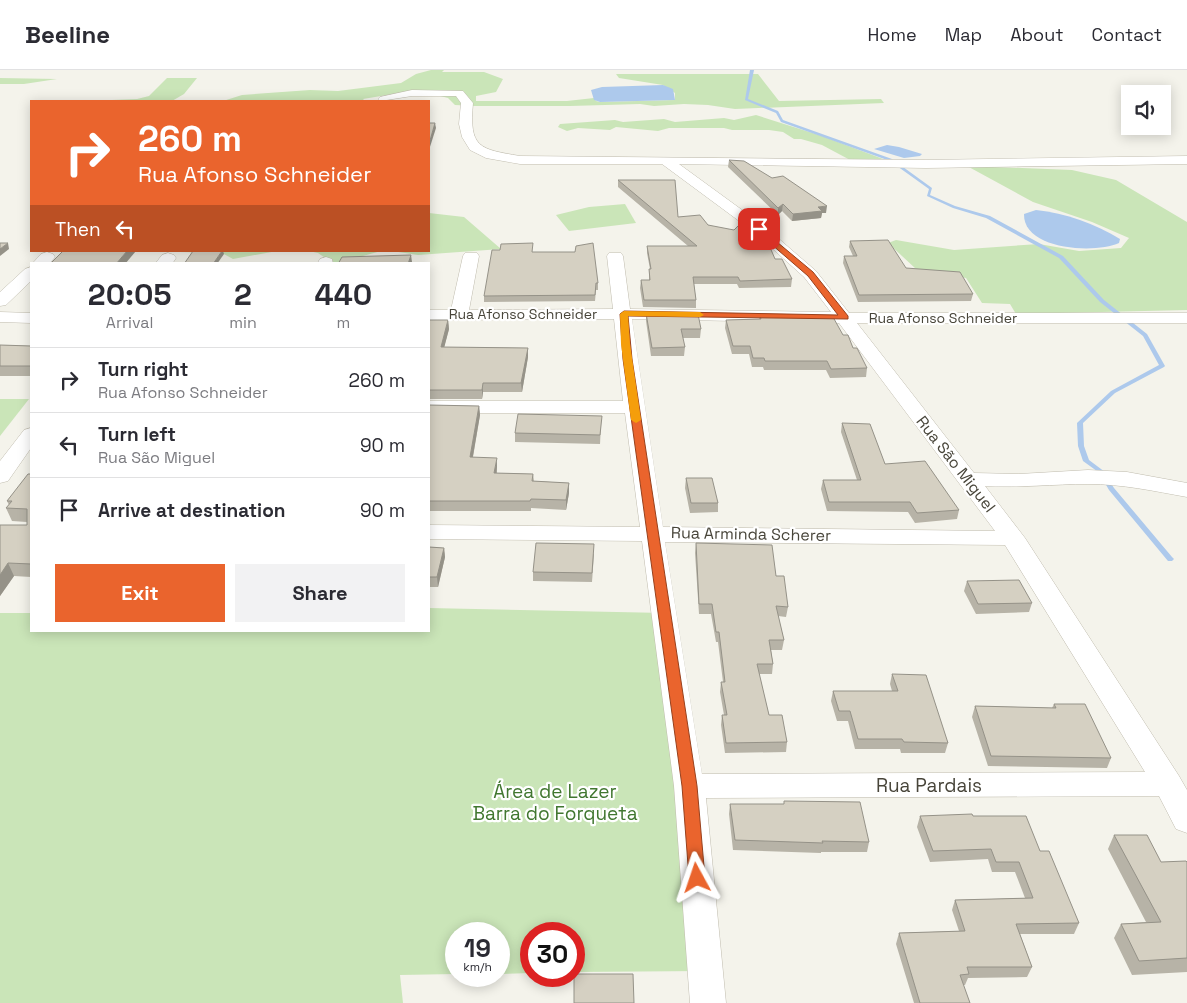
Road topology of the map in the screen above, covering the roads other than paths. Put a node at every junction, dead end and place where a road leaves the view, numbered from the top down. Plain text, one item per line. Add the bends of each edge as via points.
1 (384, 99) dead end
2 (665, 160) junction
3 (1187, 160) edge
4 (471, 256) dead end
5 (615, 256) dead end
6 (30, 273) edge
7 (0, 301) edge
8 (624, 314) junction
9 (430, 315) edge
10 (459, 315) junction
11 (0, 318) edge
12 (30, 318) edge
13 (845, 318) junction
14 (1187, 318) edge
15 (430, 407) edge
16 (634, 407) junction
17 (30, 435) edge
18 (0, 476) edge
19 (967, 479) junction
20 (1187, 490) edge
21 (430, 532) edge
22 (653, 532) junction
23 (1013, 538) junction
24 (1168, 784) junction
25 (689, 786) junction
26 (1187, 820) edge
27 (708, 1003) edge

1 - 2 street via 412,93 459,92 467,103 465,124 468,137 474,147 491,155 544,161
2 - 3 street via 926,164
2 - 13 street, Rua São Miguel via 759,229 810,274
4 - 10 street
5 - 8 street
6 - 7 street
8 - 10 street, Rua Afonso Schneider
8 - 13 street, Rua Afonso Schneider
8 - 16 street
9 - 10 street, Rua Afonso Schneider
11 - 12 street
13 - 14 street, Rua Afonso Schneider
13 - 19 street, Rua São Miguel
15 - 16 street
16 - 22 street
17 - 18 street
19 - 20 street via 1019,481 1088,477
19 - 23 street, Rua São Miguel
21 - 22 street, Rua Arminda Scherer
22 - 23 street, Rua Arminda Scherer
22 - 25 street
23 - 24 street, Rua São Miguel
24 - 25 street, Rua Pardais
24 - 26 street, Rua São Miguel
25 - 27 street

